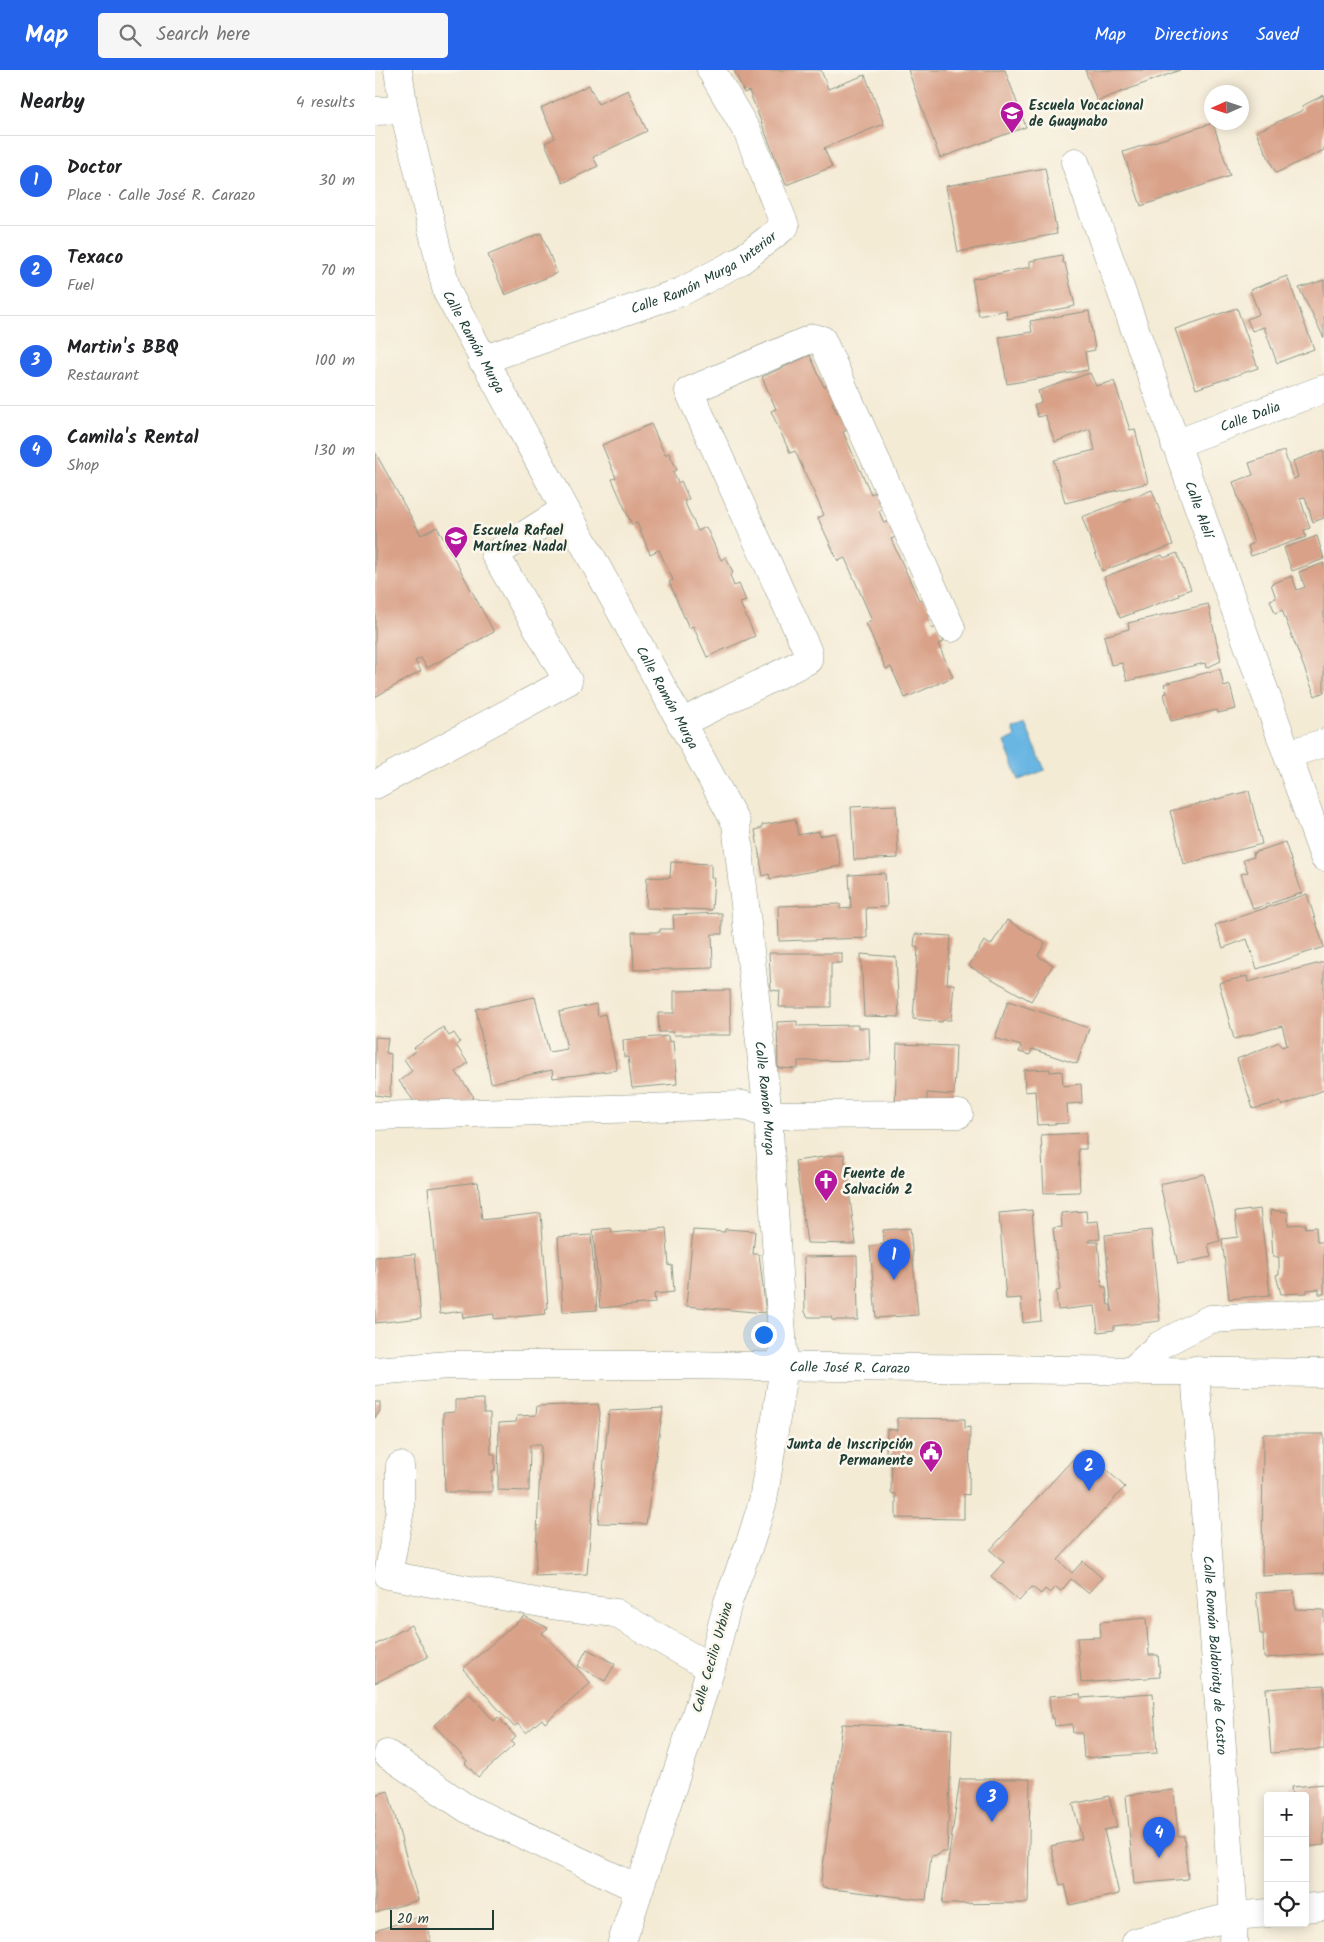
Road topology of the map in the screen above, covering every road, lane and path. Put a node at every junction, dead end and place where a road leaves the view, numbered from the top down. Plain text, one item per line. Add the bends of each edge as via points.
1 (398, 70) edge
2 (711, 70) edge
3 (404, 110) junction
4 (375, 111) edge
5 (1075, 162) dead end
6 (482, 360) junction
7 (1324, 389) edge
8 (1175, 444) junction
9 (564, 510) junction
10 (951, 628) dead end
11 (681, 723) junction
12 (1324, 743) edge
13 (1288, 754) junction
14 (375, 785) edge
15 (1324, 858) edge
16 (959, 1114) dead end
17 (768, 1115) junction
18 (375, 1116) edge
19 (1324, 1313) edge
20 (784, 1367) junction
21 (1134, 1369) junction
22 (1195, 1370) junction
23 (375, 1371) edge
24 (1324, 1373) edge
25 (400, 1466) dead end
26 (711, 1668) junction
27 (387, 1754) dead end
28 (639, 1889) junction
29 (1324, 1906) edge
30 (1309, 1908) edge
31 (1264, 1915) edge
32 (1233, 1929) edge
33 (622, 1942) edge
34 (1136, 1942) edge

1 - 3 street, Calle Ramón Murga
2 - 6 street, Calle Ramón Murga Interior via 748,133 785,226 740,262 681,292
3 - 4 street
3 - 6 street, Calle Ramón Murga via 447,292
5 - 8 street, Calle Alelí
6 - 9 street, Calle Ramón Murga
7 - 8 street, Calle Dalia
8 - 13 street, Calle Alelí
9 - 11 street, Calle Ramón Murga
9 - 14 street via 495,554 568,681
10 - 11 street via 822,340 813,338 689,391 809,660
11 - 17 street, Calle Ramón Murga via 736,822
12 - 13 street
13 - 15 street, Calle Alelí
16 - 17 street
17 - 18 street via 743,1105
17 - 20 street, Calle Ramón Murga
19 - 21 street via 1210,1319 1160,1345
20 - 21 street, Calle José R. Carazo
20 - 23 street, Calle José R. Carazo via 449,1365
20 - 26 street, Calle Cecilio Urbina via 763,1500 728,1602
21 - 22 street, Calle José R. Carazo
22 - 24 street, Calle José R. Carazo
22 - 32 street, Calle Román Baldorioty de Castro
25 - 26 street via 400,1510 388,1575 552,1605 615,1613
26 - 28 street, Calle Cecilio Urbina
27 - 28 street via 466,1808
28 - 33 street, Calle Cecilio Urbina
29 - 30 street
31 - 32 street
32 - 34 street

